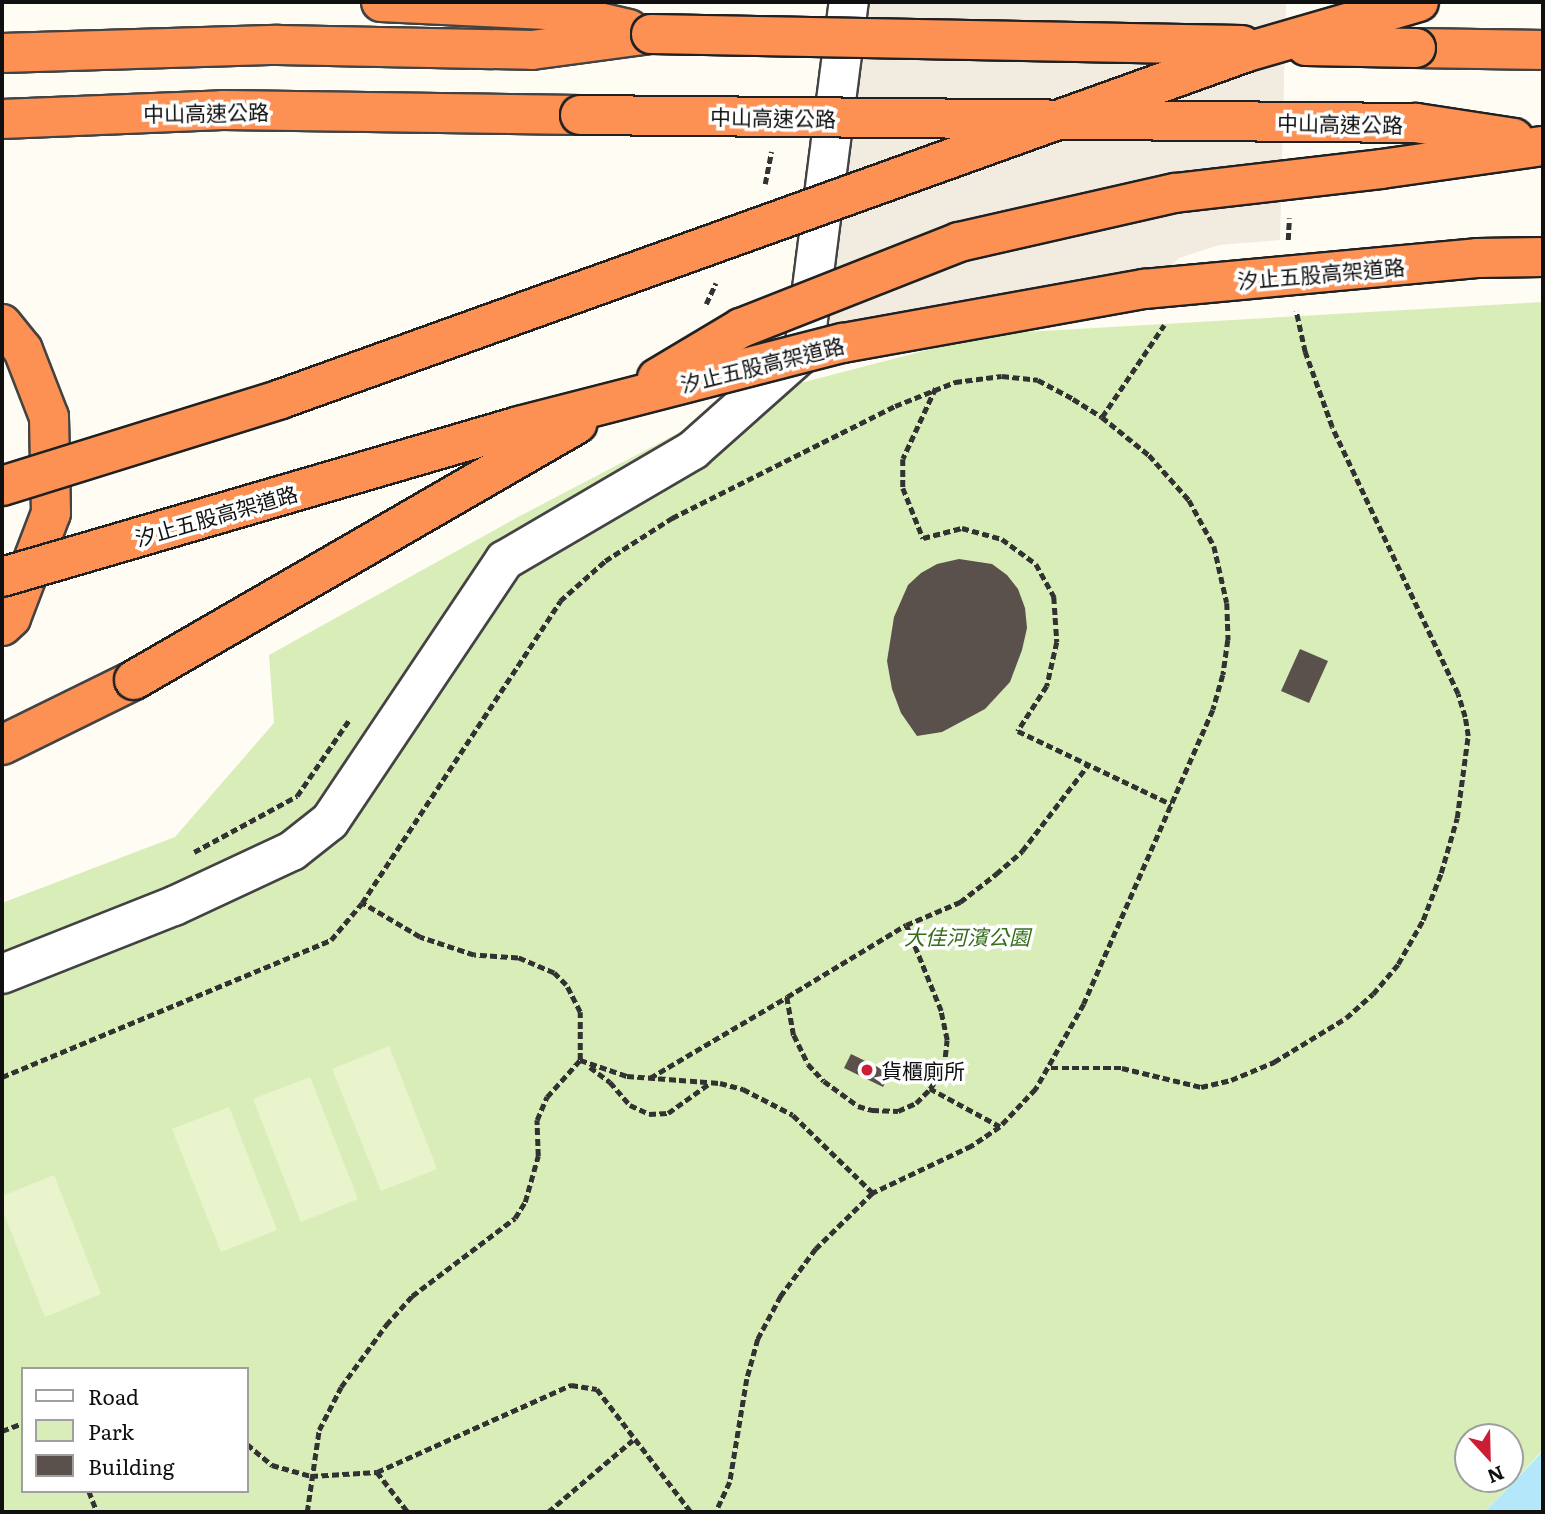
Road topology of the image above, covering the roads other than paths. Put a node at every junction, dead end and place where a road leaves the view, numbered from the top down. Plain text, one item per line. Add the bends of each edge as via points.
1 (381, 2) edge
2 (849, 2) edge
3 (1419, 2) edge
4 (652, 34) junction
5 (1543, 50) edge
6 (2, 53) edge
7 (2, 119) edge
8 (1543, 144) edge
9 (1543, 257) edge
10 (2, 324) edge
11 (2, 486) edge
12 (2, 577) edge
13 (2, 626) edge
14 (2, 745) edge
15 (2, 974) edge

1 - 4 highway via 547,10
2 - 15 lane via 804,352 694,450 505,561 330,821 292,851 174,906
3 - 11 highway, bridge via 1247,52 281,399
4 - 5 highway, bridge
4 - 6 highway via 532,50 278,46
7 - 8 highway, 中山高速公路, bridge via 223,110 1416,123
8 - 14 highway, bridge via 1175,193 959,242 741,328 134,680
9 - 12 highway, 汐止五股高架道路, bridge via 1477,258 1144,289 843,343 520,426
10 - 13 highway via 23,350 49,417 51,513 11,618

